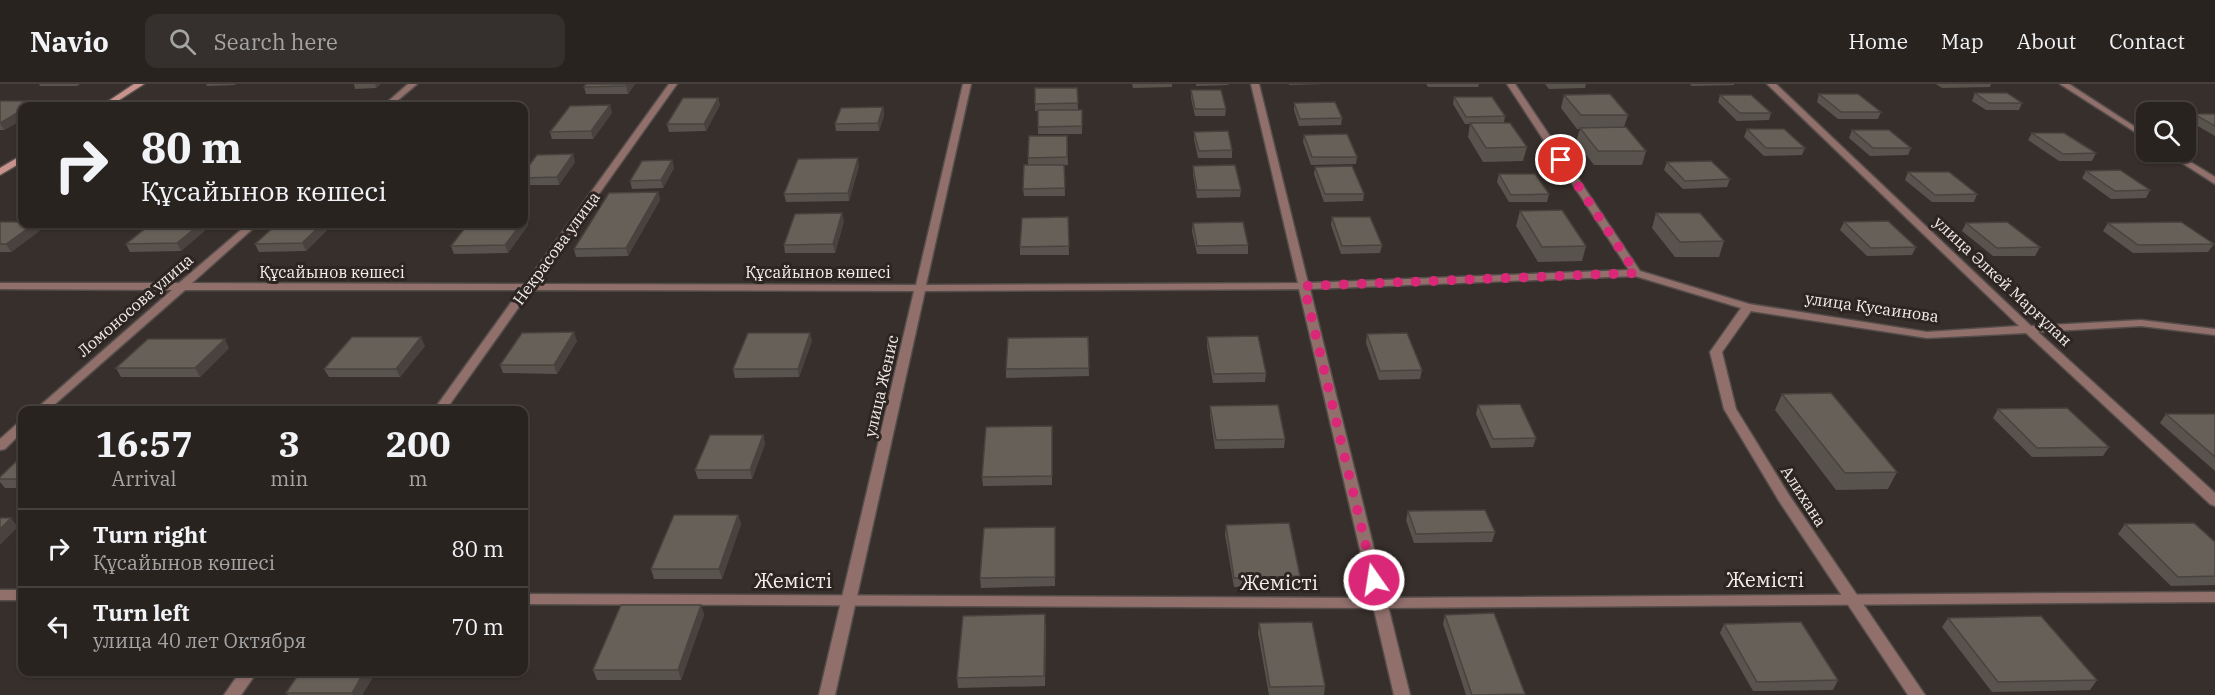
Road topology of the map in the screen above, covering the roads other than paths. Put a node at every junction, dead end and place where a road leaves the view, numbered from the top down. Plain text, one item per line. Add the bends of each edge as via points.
1 (140, 84) edge
2 (413, 84) edge
3 (673, 84) edge
4 (967, 84) edge
5 (1255, 84) edge
6 (1511, 84) edge
7 (1771, 84) edge
8 (2064, 84) edge
9 (111, 102) edge
10 (392, 102) edge
11 (2136, 131) edge
12 (18, 161) edge
13 (2185, 162) edge
14 (0, 172) edge
15 (2215, 181) edge
16 (248, 228) edge
17 (1636, 273) junction
18 (0, 286) edge
19 (180, 286) junction
20 (1304, 286) junction
21 (529, 287) junction
22 (920, 288) junction
23 (1748, 307) junction
24 (2028, 328) junction
25 (2215, 333) edge
26 (46, 406) edge
27 (443, 406) edge
28 (18, 430) edge
29 (0, 446) edge
30 (2215, 501) edge
31 (0, 595) edge
32 (18, 595) edge
33 (2215, 597) edge
34 (528, 599) edge
35 (1853, 600) junction
36 (848, 601) junction
37 (1380, 603) junction
38 (246, 676) edge
39 (232, 695) edge
40 (827, 695) edge
41 (1402, 695) edge
42 (1917, 695) edge

1 - 9 main road
2 - 10 street
3 - 21 street, Некрасова улица
4 - 22 street, улица Женис
5 - 20 street
6 - 17 street
7 - 24 street, улица Әлкей Марғұлан
8 - 11 street
12 - 14 main road
13 - 15 street
16 - 19 street, Ломоносова улица
17 - 20 street, Құсайынов көшесі
17 - 23 street, улица Кусаинова
18 - 19 street, Құсайынов көшесі
19 - 21 street, Құсайынов көшесі
19 - 26 street, Ломоносова улица
20 - 22 street, Құсайынов көшесі
20 - 37 street
21 - 22 street, Құсайынов көшесі
21 - 27 street, Некрасова улица
22 - 36 street, улица Женис
23 - 24 street, улица Кусаинова via 1927,335
23 - 35 street, Алихана via 1716,352 1730,409
24 - 25 street, улица Кусаинова via 2141,323
24 - 30 street, улица Әлкей Марғұлан
28 - 29 street
31 - 32 street
33 - 35 street, Жемісті
34 - 36 street, Жемісті
35 - 37 street, Жемісті
35 - 42 street, Алихана
36 - 37 street, Жемісті
36 - 40 street, улица Женис
37 - 41 street
38 - 39 street

